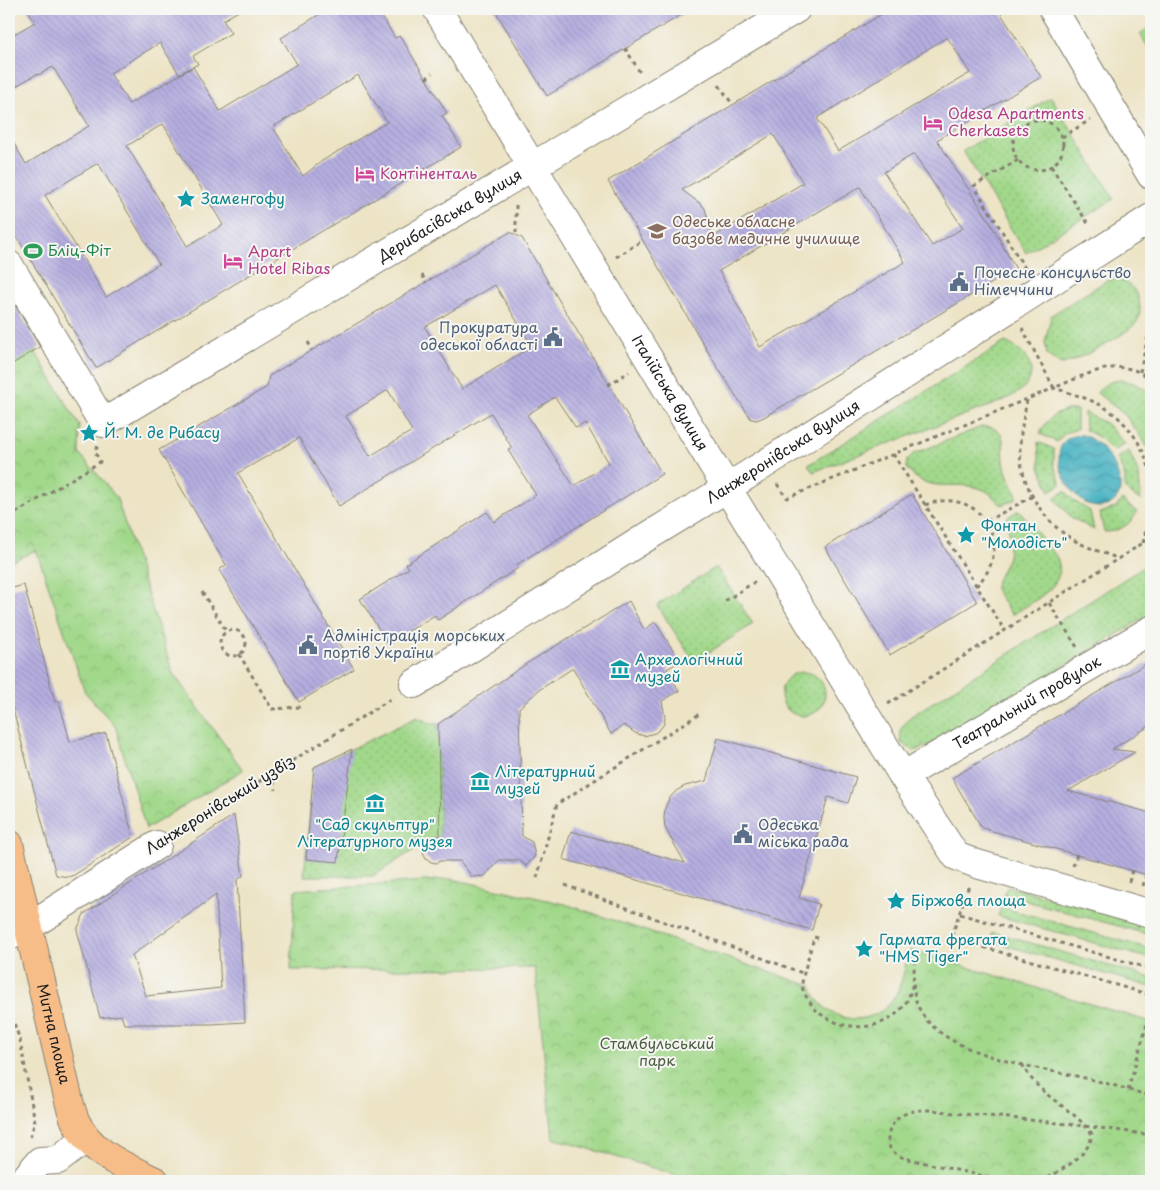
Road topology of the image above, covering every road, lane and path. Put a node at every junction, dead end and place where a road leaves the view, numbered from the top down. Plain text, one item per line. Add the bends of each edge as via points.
1 (437, 9) edge
2 (796, 9) edge
3 (1053, 9) edge
4 (625, 48) dead end
5 (432, 73) dead end
6 (641, 74) dead end
7 (426, 79) dead end
8 (719, 84) dead end
9 (733, 105) dead end
10 (1090, 120) dead end
11 (1062, 137) junction
12 (1018, 160) junction
13 (533, 166) junction
14 (1051, 166) junction
15 (1151, 175) edge
16 (516, 205) dead end
17 (1151, 218) edge
18 (1089, 226) dead end
19 (516, 235) dead end
20 (643, 240) dead end
21 (616, 257) dead end
22 (9, 265) edge
23 (422, 275) dead end
24 (426, 282) dead end
25 (1038, 291) junction
26 (1151, 304) edge
27 (1021, 326) dead end
28 (308, 342) dead end
29 (312, 350) dead end
30 (1140, 372) junction
31 (1151, 380) edge
32 (1054, 388) junction
33 (1027, 399) junction
34 (893, 454) junction
35 (100, 462) dead end
36 (1151, 476) edge
37 (774, 480) dead end
38 (726, 488) junction
39 (1033, 496) junction
40 (924, 505) junction
41 (1151, 508) edge
42 (9, 517) edge
43 (987, 521) junction
44 (1151, 538) edge
45 (1143, 544) junction
46 (1119, 559) junction
47 (776, 568) junction
48 (976, 586) junction
49 (202, 592) dead end
50 (725, 601) dead end
51 (1049, 603) junction
52 (1151, 630) edge
53 (226, 631) junction
54 (1005, 631) junction
55 (1080, 652) dead end
56 (239, 654) junction
57 (414, 684) joint
58 (300, 707) dead end
59 (700, 713) dead end
60 (867, 717) junction
61 (272, 773) junction
62 (903, 776) junction
63 (276, 790) dead end
64 (9, 844) edge
65 (157, 845) joint
66 (972, 876) junction
67 (537, 878) dead end
68 (566, 885) dead end
69 (960, 914) junction
70 (1151, 914) edge
71 (18, 932) edge
72 (818, 938) dead end
73 (917, 952) dead end
74 (1151, 969) edge
75 (805, 974) junction
76 (913, 982) junction
77 (1151, 996) edge
78 (9, 1009) edge
79 (1151, 1010) edge
80 (1022, 1064) junction
81 (1128, 1090) junction
82 (1151, 1096) edge
83 (1087, 1126) junction
84 (1151, 1134) edge
85 (86, 1138) junction
86 (58, 1171) edge
87 (23, 1181) edge
88 (154, 1181) edge
89 (1005, 1181) edge
90 (1044, 1181) edge

1 - 13 street, Італійська вулиця
2 - 13 street, Дерибасівська вулиця
3 - 15 street
4 - 6 path
5 - 7 path
8 - 9 path
10 - 11 path
11 - 12 path via 1046,122 1030,122 1014,138 1014,154
11 - 14 path via 1062,150
12 - 14 path via 1024,166 1037,170
12 - 25 path via 974,186
13 - 22 street, Дерибасівська вулиця via 103,423
13 - 38 street, Італійська вулиця
14 - 18 path
16 - 19 path
17 - 25 street, Ланжеронівська вулиця
20 - 21 path
23 - 24 path
25 - 38 street, Ланжеронівська вулиця
26 - 30 path
27 - 32 path
28 - 29 path
30 - 31 path
30 - 32 path via 1128,368 1107,368
32 - 33 path
32 - 36 path via 1093,402 1114,415 1140,445
33 - 34 path
33 - 39 path via 1020,450 1023,471
34 - 37 path via 787,498
34 - 40 path
35 - 42 path
38 - 47 street, Італійська вулиця
38 - 57 street, Ланжеронівська вулиця
39 - 43 path
39 - 46 path via 1046,516 1069,537
40 - 43 path via 942,500 959,501 978,511
40 - 48 path
41 - 45 path
43 - 48 path via 994,541 994,555 988,572
44 - 45 path
45 - 46 path
46 - 51 path
47 - 50 path
47 - 60 street, Італійська вулиця
48 - 54 path
49 - 53 path
51 - 54 path
51 - 55 path
52 - 62 street, Театральний провулок
53 - 56 path via 238,630 245,638 245,648
53 - 56 path via 219,641 222,651 231,656
54 - 60 path
56 - 58 path via 272,709
57 - 61 path, Ланжеронівський узвіз
59 - 67 path via 556,804
60 - 62 street, Італійська вулиця
61 - 63 path
61 - 65 path, Ланжеронівський узвіз
62 - 66 street
64 - 71 main road, Митна площа
65 - 71 street, Ланжеронівський узвіз
66 - 69 path
66 - 70 street
68 - 75 path
69 - 74 path
69 - 77 path via 951,938
71 - 85 main road, Митна площа via 75,1120
72 - 75 path via 814,937
73 - 76 path
75 - 76 path via 802,985 813,1006 832,1022 855,1028 879,1024 890,1018 907,1000
76 - 80 path via 921,1011 942,1034 971,1049
78 - 86 path via 20,1040 35,1122 30,1136
79 - 81 path
80 - 81 path
80 - 83 path via 1040,1090
81 - 82 path
83 - 84 path
83 - 89 path via 929,1110 907,1113 893,1125 888,1140 896,1155
83 - 90 path via 1092,1139 1087,1148
85 - 86 street
85 - 88 main road, Митна площа via 103,1154
86 - 87 street via 40,1160

